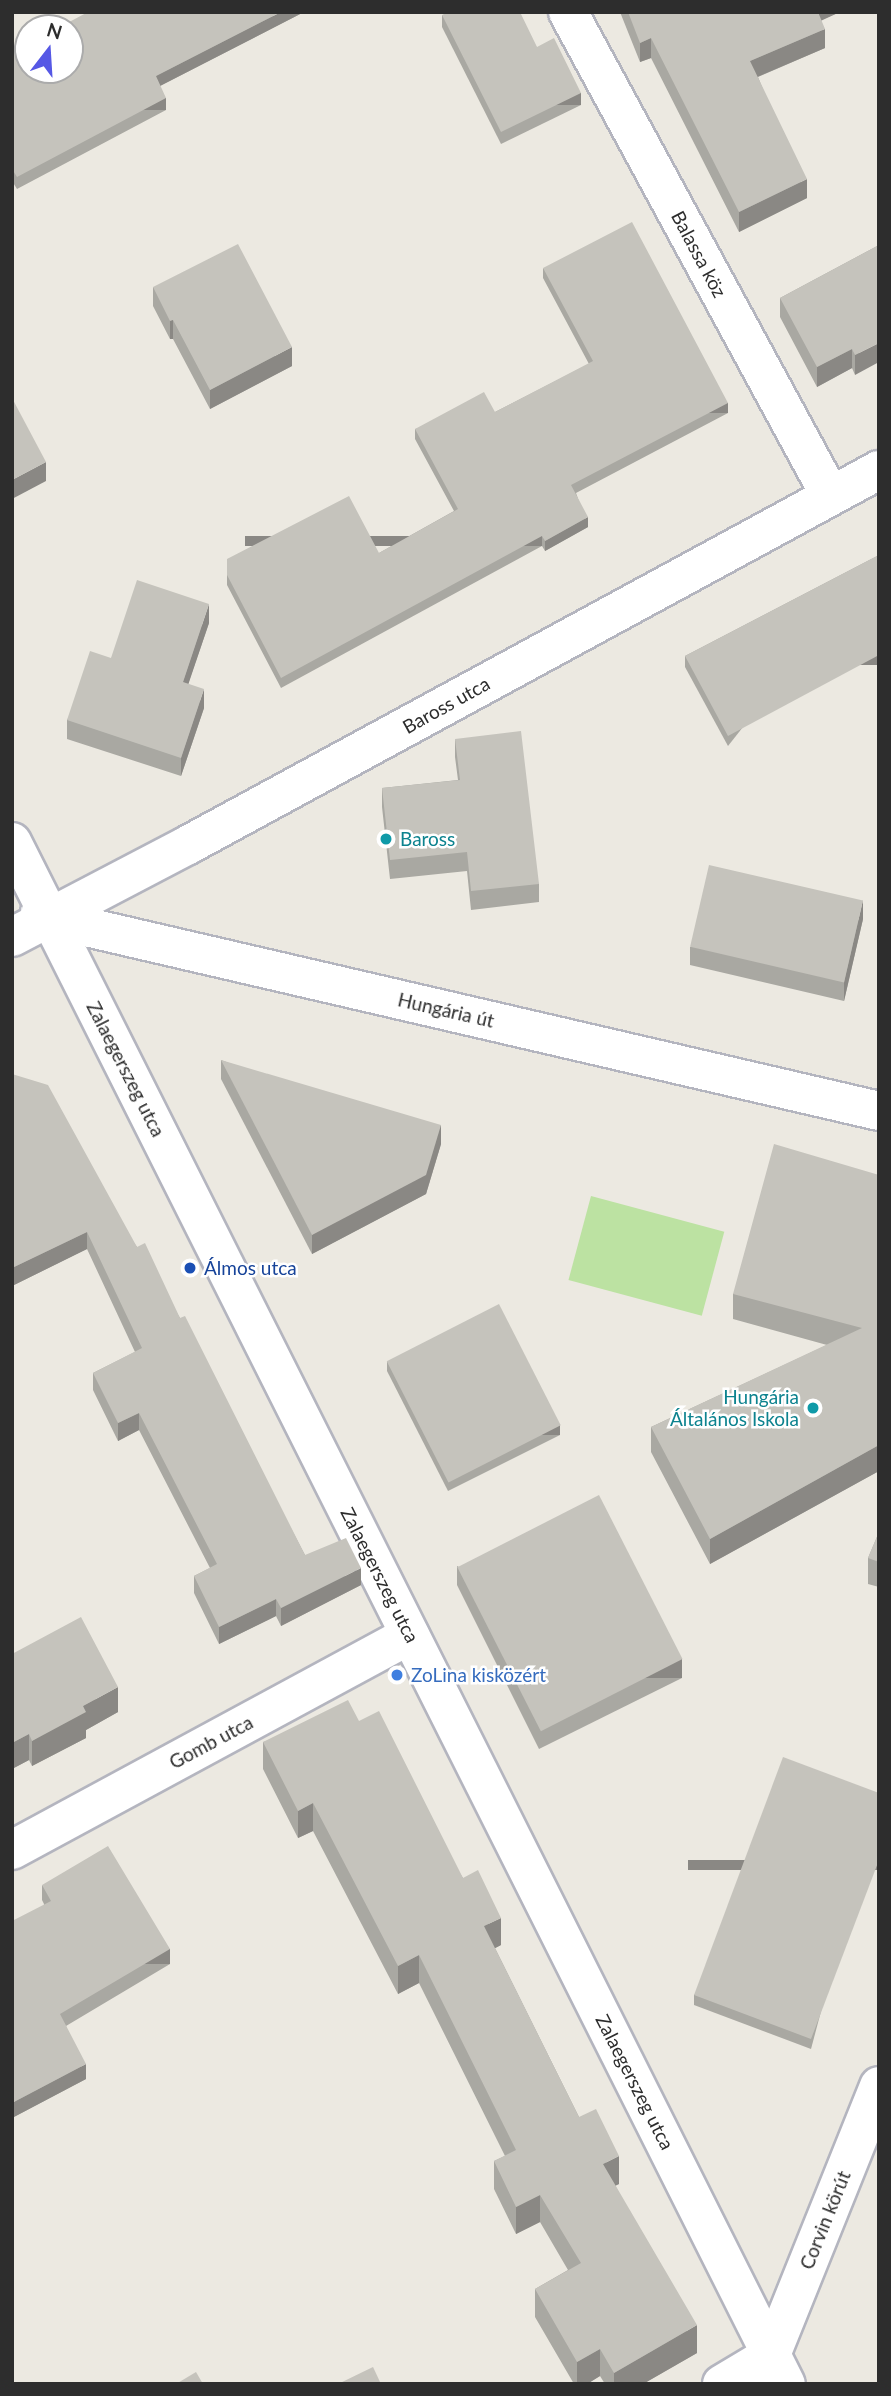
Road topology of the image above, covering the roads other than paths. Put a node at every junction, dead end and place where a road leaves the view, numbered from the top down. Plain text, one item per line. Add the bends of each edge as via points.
1 (568, 12) edge
2 (879, 470) edge
3 (830, 495) junction
4 (12, 842) edge
5 (12, 910) edge
6 (50, 919) junction
7 (12, 937) edge
8 (879, 1111) edge
9 (410, 1634) junction
10 (12, 1850) edge
11 (879, 2085) edge
12 (775, 2374) edge
13 (722, 2384) edge

1 - 3 street, Balassa köz
2 - 3 street, Baross utca
3 - 6 street, Baross utca
4 - 6 street, Zalaegerszeg utca
5 - 6 street, Hungária út
6 - 7 street, Baross utca
6 - 8 street, Hungária út
6 - 9 street, Zalaegerszeg utca
9 - 10 street, Gomb utca
9 - 12 street, Zalaegerszeg utca
11 - 12 street, Corvin körút
12 - 13 street

